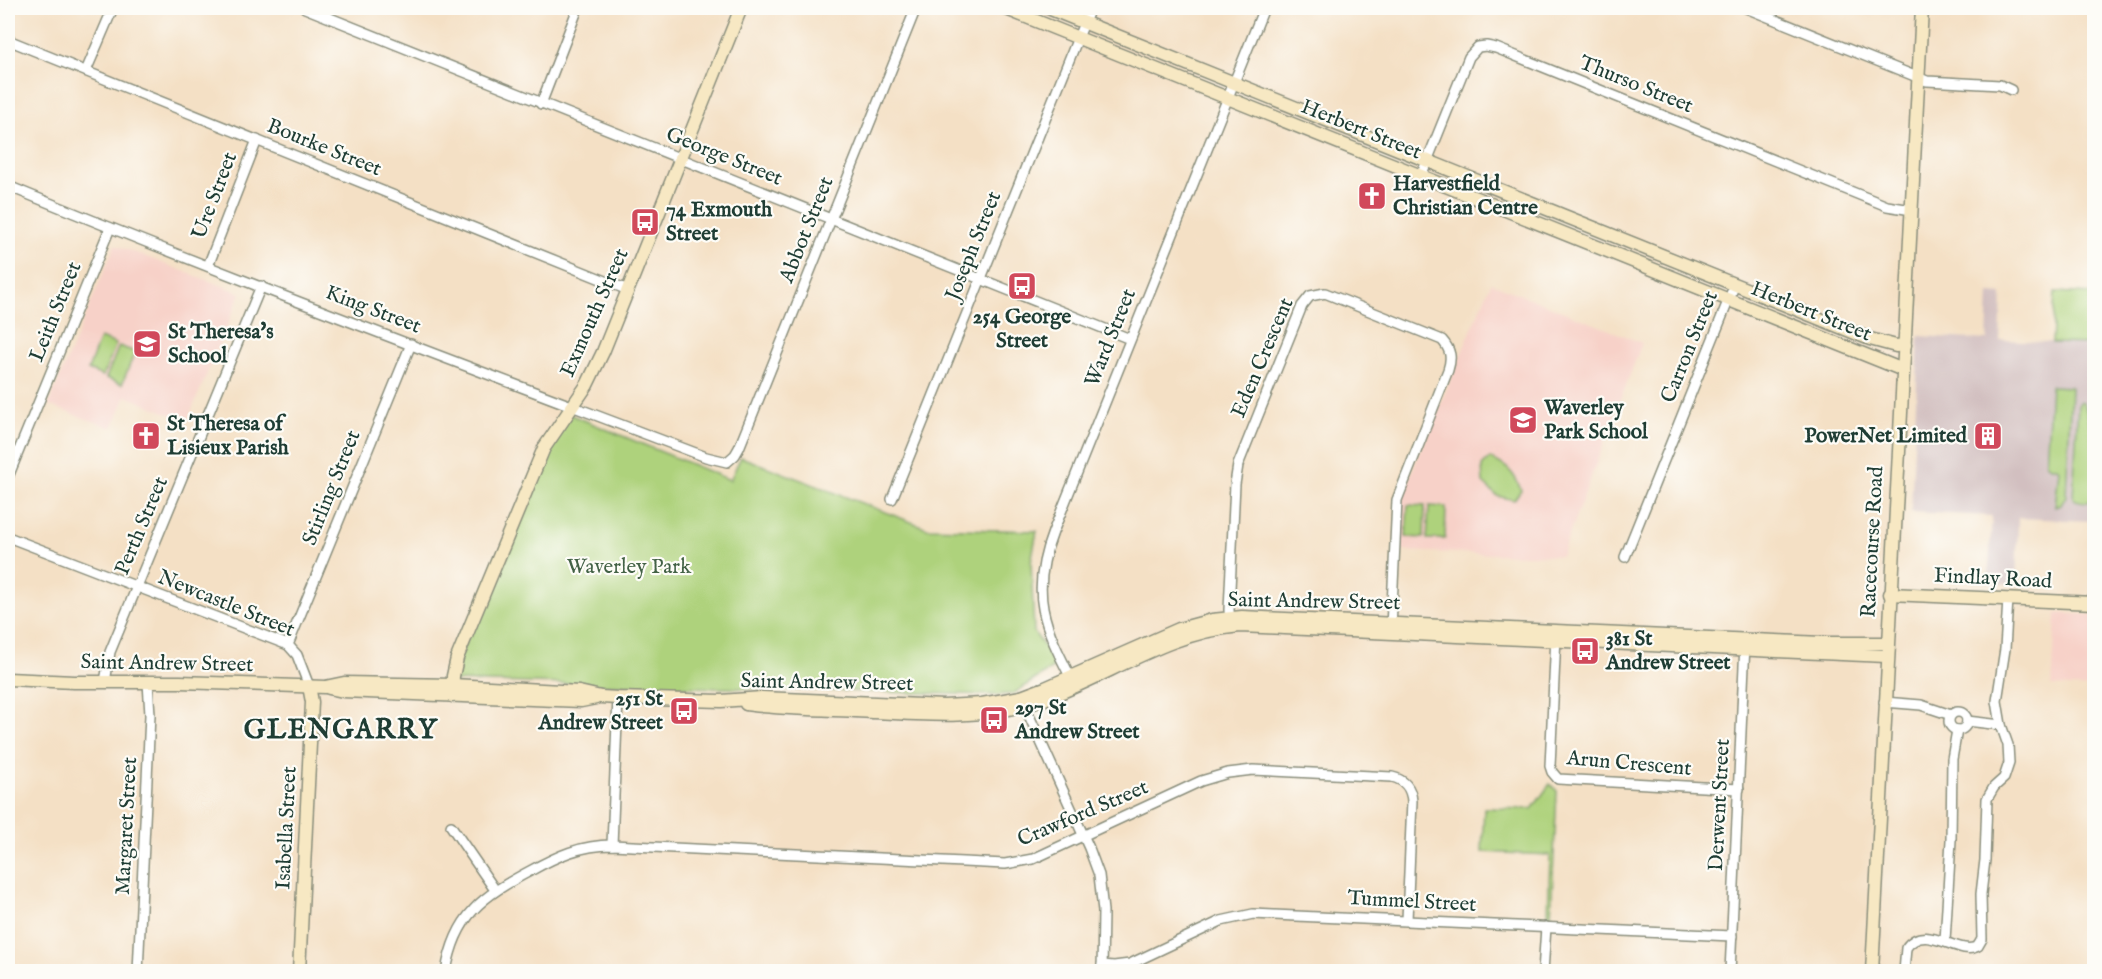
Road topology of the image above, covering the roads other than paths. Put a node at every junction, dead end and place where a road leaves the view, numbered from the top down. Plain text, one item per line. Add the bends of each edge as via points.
1 (112, 8) edge
2 (305, 8) edge
3 (578, 8) edge
4 (741, 8) edge
5 (916, 8) edge
6 (1004, 8) edge
7 (1048, 8) edge
8 (1090, 8) edge
9 (1264, 8) edge
10 (1746, 8) edge
11 (1922, 8) edge
12 (1084, 22) junction
13 (1078, 37) junction
14 (8, 40) edge
15 (86, 71) junction
16 (1918, 77) junction
17 (1234, 82) junction
18 (2011, 90) dead end
19 (1227, 98) junction
20 (541, 104) junction
21 (257, 140) junction
22 (681, 159) junction
23 (1428, 160) junction
24 (1421, 176) junction
25 (8, 186) edge
26 (1912, 210) junction
27 (831, 219) junction
28 (1584, 223) junction
29 (110, 228) junction
30 (1578, 238) junction
31 (208, 266) junction
32 (980, 279) junction
33 (1735, 284) junction
34 (261, 286) junction
35 (628, 290) junction
36 (1728, 299) junction
37 (1130, 339) junction
38 (411, 344) junction
39 (1905, 345) junction
40 (1903, 370) junction
41 (572, 406) junction
42 (727, 462) joint
43 (8, 477) edge
44 (892, 499) dead end
45 (8, 537) edge
46 (1625, 557) dead end
47 (136, 586) junction
48 (1890, 594) junction
49 (2008, 599) junction
50 (2094, 603) edge
51 (1230, 622) junction
52 (1391, 627) junction
53 (1556, 635) junction
54 (1745, 644) junction
55 (288, 645) junction
56 (1887, 650) junction
57 (8, 679) edge
58 (105, 682) junction
59 (148, 682) junction
60 (1073, 682) junction
61 (309, 686) junction
62 (453, 691) junction
63 (618, 698) junction
64 (1022, 701) junction
65 (1884, 702) junction
66 (1951, 715) junction
67 (1968, 721) junction
68 (2001, 725) junction
69 (1957, 730) junction
70 (1739, 789) junction
71 (451, 826) dead end
72 (1084, 836) junction
73 (612, 845) junction
74 (495, 890) junction
75 (1407, 920) junction
76 (1546, 927) junction
77 (1732, 936) junction
78 (1945, 940) junction
79 (1102, 968) edge
80 (138, 972) edge
81 (299, 972) edge
82 (446, 972) edge
83 (1544, 972) edge
84 (1730, 972) edge
85 (1872, 972) edge
86 (1904, 972) edge

1 - 15 street
2 - 20 street, George Street
3 - 20 street
4 - 22 street, Exmouth Street
5 - 27 street, Abbot Street
6 - 13 street, Herbert Street
7 - 12 street, Herbert Street
8 - 12 street, Joseph Street
9 - 17 street, Ward Street
10 - 16 street
11 - 16 street, Racecourse Road
12 - 13 street, Joseph Street
12 - 17 street, Herbert Street
13 - 19 street, Herbert Street
13 - 32 street, Joseph Street
14 - 15 street, Bourke Street
15 - 21 street, Bourke Street
16 - 18 street via 1927,81 2000,85
16 - 26 street, Racecourse Road
17 - 19 street, Ward Street
17 - 23 street, Herbert Street
19 - 24 street, Herbert Street
19 - 37 street, Ward Street
20 - 22 street, George Street
21 - 31 street, Ure Street
21 - 35 street, Bourke Street
22 - 27 street, George Street
22 - 35 street, Exmouth Street
23 - 24 street, Thurso Street
23 - 26 street, Thurso Street via 1469,57 1478,47 1486,46 1887,206
23 - 28 street, Herbert Street
24 - 30 street, Herbert Street
25 - 29 street, King Street
26 - 39 street, Racecourse Road
27 - 32 street, George Street
27 - 42 street, Abbot Street via 739,448
28 - 30 street
28 - 33 street, Herbert Street
29 - 31 street, King Street
29 - 43 street, Leith Street
30 - 36 street, Herbert Street
31 - 34 street, King Street
32 - 37 street, George Street
32 - 44 street, Joseph Street
33 - 36 street, Carron Street
33 - 39 street, Herbert Street via 1870,339
34 - 38 street, King Street
34 - 47 street, Perth Street
35 - 41 street, Exmouth Street via 595,369
36 - 40 street, Herbert Street
36 - 46 street, Carron Street
37 - 60 street, Ward Street via 1043,561 1040,585 1044,618
38 - 41 street, King Street
38 - 55 street, Stirling Street
39 - 40 street, Racecourse Road
40 - 48 street, Racecourse Road
41 - 42 street, King Street
41 - 62 street, Exmouth Street via 535,467 459,652
45 - 47 street, Newcastle Street
47 - 55 street, Newcastle Street
47 - 58 street, Perth Street via 108,657
48 - 49 street, Findlay Road
48 - 56 street, Racecourse Road
49 - 50 street, Findlay Road
49 - 68 street via 1997,701
51 - 52 street, Saint Andrew Street via 1256,616
51 - 52 street, Eden Crescent via 1238,465 1302,306 1310,296 1325,293 1442,340 1451,358 1397,500
51 - 60 street, Saint Andrew Street via 1179,629
52 - 53 street, Saint Andrew Street
53 - 54 street, Saint Andrew Street
53 - 70 street, Arun Crescent via 1550,766 1558,779
54 - 56 street, Saint Andrew Street
54 - 70 street, Derwent Street
55 - 61 street, Newcastle Street via 297,655
56 - 65 street, Racecourse Road
57 - 58 street, Saint Andrew Street
58 - 59 street, Saint Andrew Street
59 - 61 street, Saint Andrew Street
59 - 80 street, Margaret Street via 150,715
60 - 64 street, Saint Andrew Street
61 - 62 street, Saint Andrew Street via 343,691
61 - 81 street, Isabella Street via 312,702
62 - 63 street, Saint Andrew Street via 579,692
63 - 64 street, Saint Andrew Street via 762,698 944,706
63 - 73 street
64 - 72 street
65 - 66 street via 1921,705
65 - 85 street, Racecourse Road
66 - 67 street via 1960,712
66 - 69 street via 1951,726
67 - 68 street
67 - 69 street
68 - 78 street via 2009,763 2004,778 1987,799 1982,939 1970,950
69 - 78 street via 1952,759
70 - 77 street, Derwent Street
71 - 74 street
72 - 73 street, Crawford Street via 1034,859 998,864
72 - 75 street, Crawford Street via 1202,782 1240,770 1400,779 1409,788 1412,801
72 - 79 street via 1095,860 1102,893
73 - 74 street, Crawford Street via 587,846 564,853
74 - 82 street, Crawford Street via 460,928
75 - 76 street, Tummel Street
75 - 79 street, Tummel Street via 1243,915 1221,921 1130,964
76 - 77 street, Tummel Street
76 - 83 street
77 - 84 street, Derwent Street
78 - 86 street via 1920,938 1909,944 1904,954

